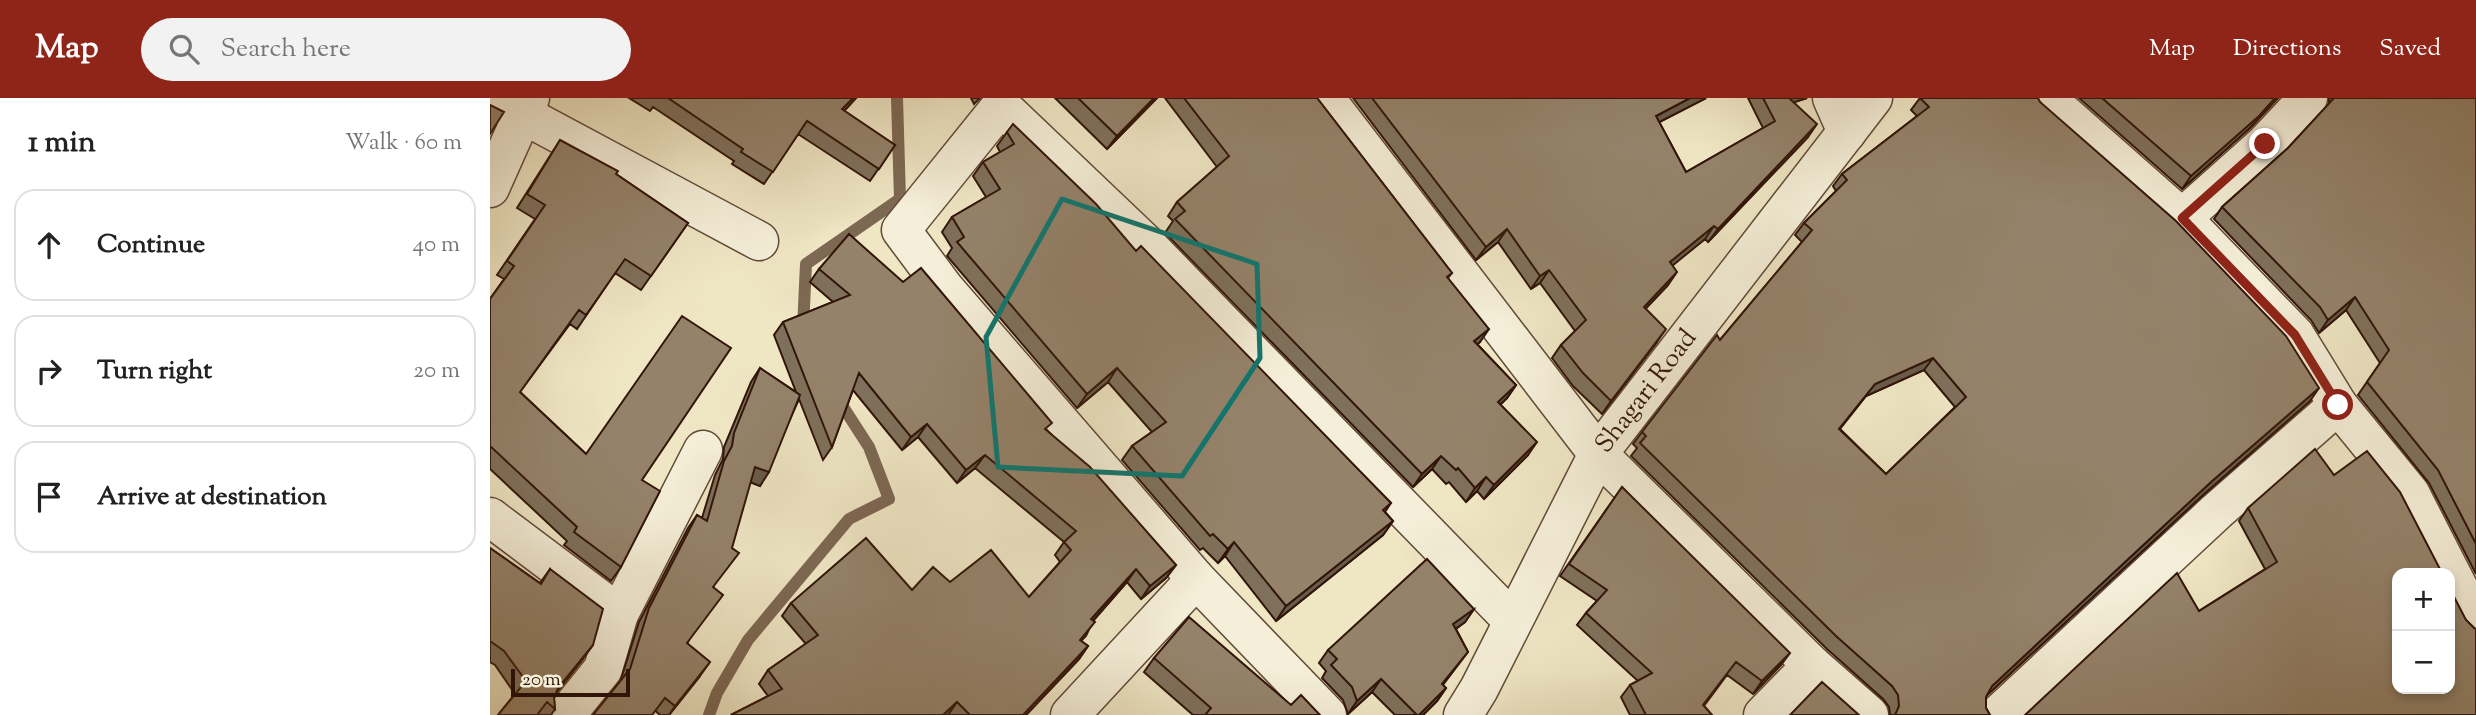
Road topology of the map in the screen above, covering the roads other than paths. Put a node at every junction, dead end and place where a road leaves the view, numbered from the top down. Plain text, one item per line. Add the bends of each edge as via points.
1 (1325, 98) edge
2 (1873, 98) edge
3 (2046, 98) edge
4 (2308, 98) edge
5 (514, 104) edge
6 (1840, 115) edge
7 (490, 188) edge
8 (2182, 218) junction
9 (759, 241) dead end
10 (2338, 405) junction
11 (703, 450) dead end
12 (1598, 454) junction
13 (490, 517) edge
14 (1196, 579) junction
15 (619, 614) junction
16 (1512, 620) junction
17 (2476, 622) edge
18 (1812, 665) junction
19 (1480, 706) edge
20 (566, 715) edge
21 (1070, 715) edge
22 (1327, 715) edge
23 (1763, 715) edge
24 (1869, 715) edge
25 (1998, 715) edge

1 - 12 street
2 - 6 street, Shagari Road
3 - 8 street
4 - 8 street via 2265,144
5 - 7 street
5 - 9 street
6 - 12 street, Shagari Road
8 - 10 street via 2295,335
10 - 17 street via 2410,493
10 - 25 street
11 - 15 street
12 - 16 street, Shagari Road
12 - 18 street
13 - 15 street
14 - 16 street via 945,289 901,230 1001,106 1145,243
14 - 21 street
14 - 22 street
15 - 20 street via 603,669
16 - 19 street, Shagari Road
18 - 23 street
18 - 24 street

